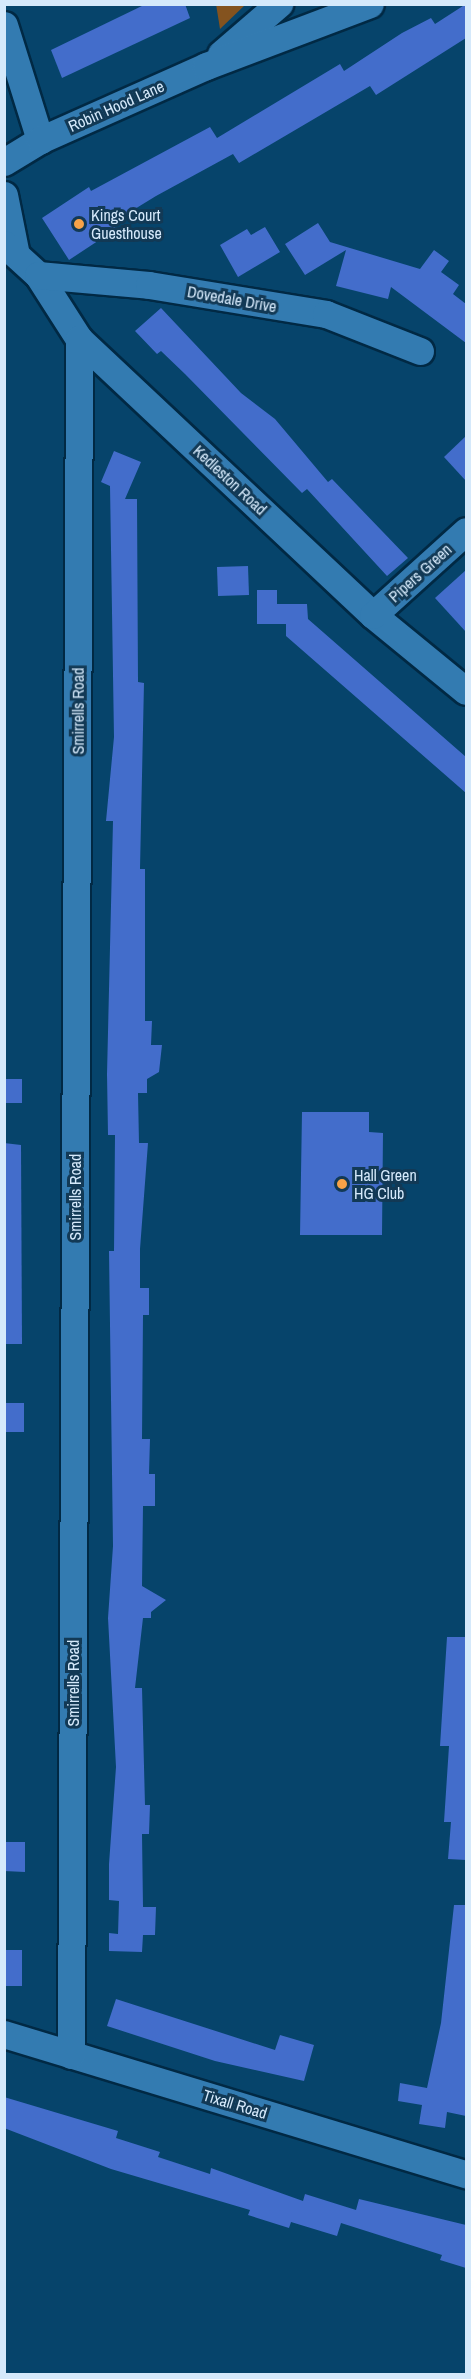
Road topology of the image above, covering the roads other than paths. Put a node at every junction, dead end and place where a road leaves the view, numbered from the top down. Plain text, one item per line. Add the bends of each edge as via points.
1 (279, 4) edge
2 (370, 4) edge
3 (4, 25) edge
4 (206, 66) junction
5 (24, 144) edge
6 (4, 162) edge
7 (4, 195) edge
8 (10, 247) edge
9 (38, 275) junction
10 (79, 339) junction
11 (420, 351) dead end
12 (466, 531) edge
13 (373, 615) junction
14 (466, 691) edge
15 (4, 2034) edge
16 (71, 2055) junction
17 (466, 2174) edge

1 - 4 street, Robin Hood Lane
2 - 4 street, Robin Hood Lane
3 - 5 street
4 - 5 street, Robin Hood Lane
5 - 6 street, Robin Hood Lane
7 - 8 street, Kedleston Road
8 - 9 street, Kedleston Road
9 - 10 street, Kedleston Road
9 - 11 street, Dovedale Drive via 149,285 326,314
10 - 13 street, Kedleston Road
10 - 16 street, Smirrells Road
12 - 13 street, Pipers Green
13 - 14 street, Kedleston Road
15 - 16 street, Tixall Road
16 - 17 street, Tixall Road

